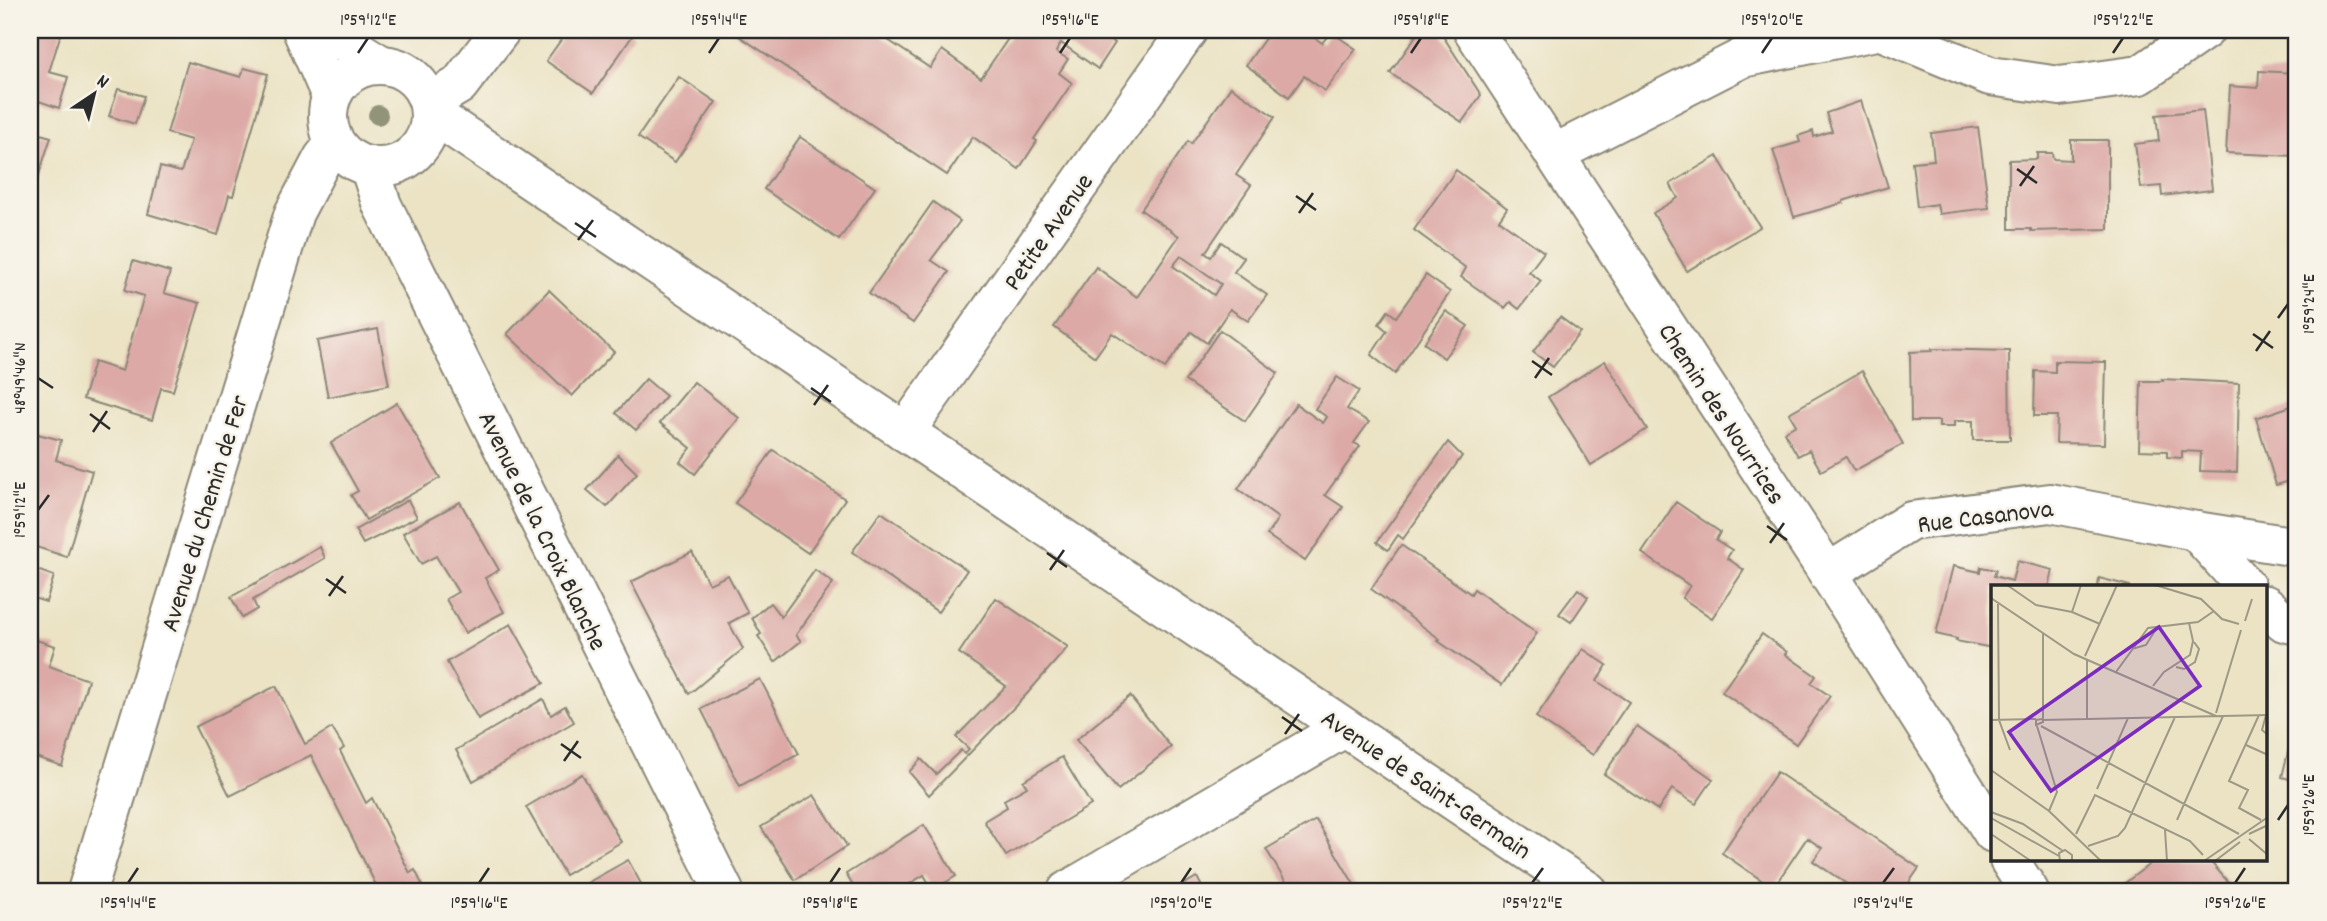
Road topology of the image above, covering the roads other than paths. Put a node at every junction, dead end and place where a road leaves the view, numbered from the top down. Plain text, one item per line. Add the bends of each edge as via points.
1 (302, 30) edge
2 (325, 30) edge
3 (501, 30) edge
4 (1188, 30) edge
5 (1473, 30) edge
6 (1880, 30) edge
7 (2205, 30) edge
8 (380, 64) junction
9 (331, 96) junction
10 (430, 108) junction
11 (335, 143) junction
12 (1554, 154) junction
13 (369, 166) junction
14 (905, 432) junction
15 (2196, 531) junction
16 (2297, 547) edge
17 (1828, 573) junction
18 (2244, 585) edge
19 (2268, 607) edge
20 (2297, 625) edge
21 (1344, 727) junction
22 (1991, 831) edge
23 (2010, 862) edge
24 (87, 891) edge
25 (724, 891) edge
26 (1067, 891) edge
27 (1588, 891) edge
28 (2029, 891) edge

1 - 9 street
2 - 8 street
3 - 10 street via 459,86
4 - 14 street, Petite Avenue
5 - 12 street, Chemin des Nourrices
6 - 7 street via 1990,76 2060,86 2140,75
6 - 12 street via 1742,58
8 - 9 street via 350,72
8 - 10 street via 411,75
9 - 11 street via 328,122
10 - 13 street via 429,129 413,155 385,167
10 - 14 street, Avenue de Saint-Germain
11 - 13 street via 356,162
11 - 24 street, Avenue du Chemin de Fer via 294,213
12 - 17 street, Chemin des Nourrices
13 - 25 street, Avenue de la Croix Blanche via 382,205
14 - 21 street, Avenue de Saint-Germain
15 - 16 street, Rue Casanova
15 - 17 street, Rue Casanova via 2050,503 1911,521
15 - 18 street
17 - 22 street, Chemin des Nourrices
19 - 20 street via 2284,621
21 - 26 street
21 - 27 street, Avenue de Saint-Germain
23 - 28 street

